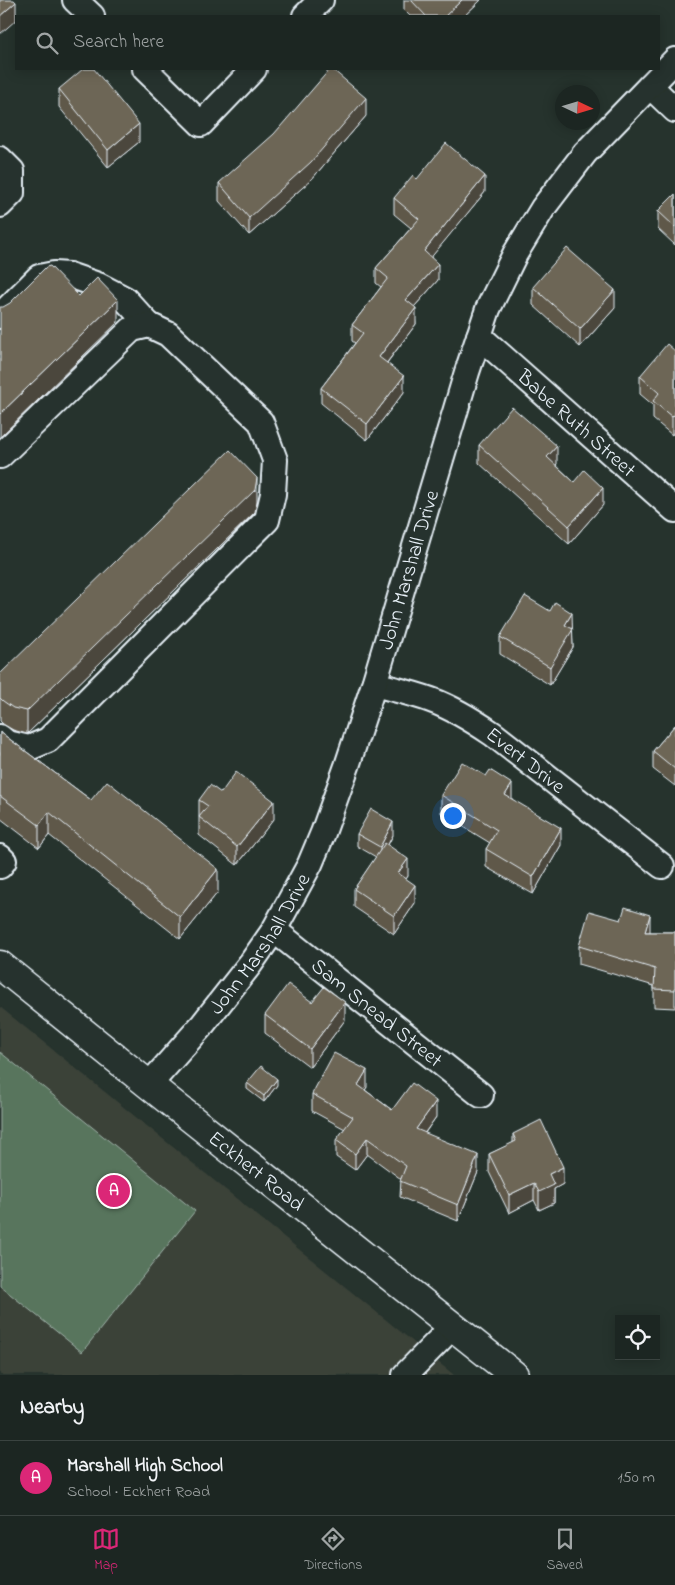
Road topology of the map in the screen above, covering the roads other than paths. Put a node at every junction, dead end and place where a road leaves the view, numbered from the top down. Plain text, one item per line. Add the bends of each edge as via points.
1 (75, 0) edge
2 (321, 0) edge
3 (91, 15) edge
4 (307, 15) edge
5 (675, 60) edge
6 (146, 70) edge
7 (253, 70) edge
8 (650, 86) junction
9 (675, 110) edge
10 (0, 159) edge
11 (0, 205) edge
12 (0, 316) edge
13 (149, 325) junction
14 (479, 336) junction
15 (0, 456) edge
16 (675, 510) edge
17 (374, 684) junction
18 (0, 737) edge
19 (0, 857) edge
20 (0, 866) edge
21 (662, 866) dead end
22 (274, 930) junction
23 (0, 965) edge
24 (149, 1085) junction
25 (480, 1095) dead end
26 (453, 1326) junction
27 (404, 1375) edge
28 (514, 1375) edge

1 - 3 street
2 - 4 street
5 - 8 street, John Marshall Drive
6 - 7 street via 201,124
8 - 9 street
8 - 14 street, John Marshall Drive via 585,153 543,208 515,254 488,309
10 - 11 street via 12,171 12,193
12 - 13 street via 39,278 54,274 69,275 125,298
13 - 15 street via 132,328
13 - 18 street via 168,334 261,422 275,460 273,494 267,520 48,740 29,748 7,743
14 - 16 street, Babe Ruth Street
14 - 17 street, John Marshall Drive
17 - 21 street, Evert Drive via 432,700 474,721
17 - 22 street, John Marshall Drive via 310,864
19 - 20 street via 4,861
22 - 24 street, John Marshall Drive via 203,1024
22 - 25 street, Sam Snead Street
23 - 24 main road, Eckhert Road
24 - 26 main road, Eckhert Road
26 - 27 street
26 - 28 main road, Eckhert Road

